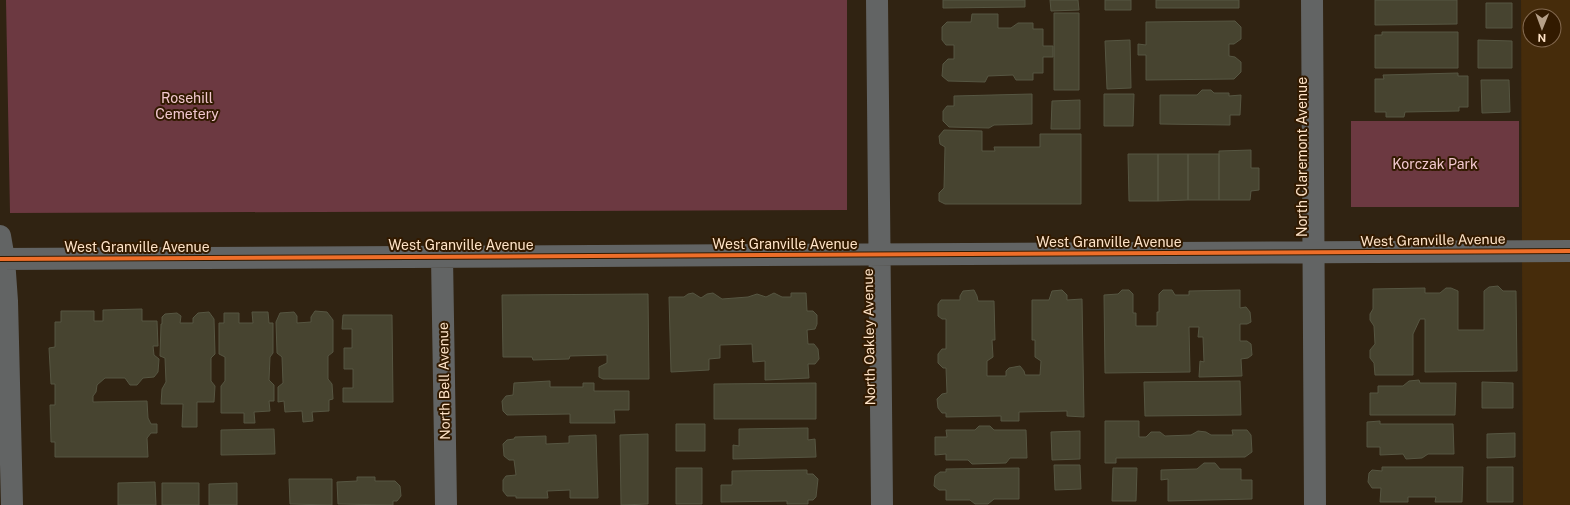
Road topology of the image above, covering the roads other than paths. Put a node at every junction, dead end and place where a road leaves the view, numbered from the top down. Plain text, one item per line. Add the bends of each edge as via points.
1 (877, 0) edge
2 (1312, 0) edge
3 (0, 236) edge
4 (1570, 251) edge
5 (1313, 252) junction
6 (880, 254) junction
7 (442, 257) junction
8 (2, 259) edge
9 (12, 505) edge
10 (446, 505) edge
11 (882, 505) edge
12 (1315, 505) edge

1 - 6 street, North Oakley Avenue
2 - 5 street, North Claremont Avenue
3 - 8 street
4 - 5 street, West Granville Avenue
5 - 6 street, West Granville Avenue
5 - 12 street, North Claremont Avenue
6 - 7 street, West Granville Avenue
6 - 11 street, North Oakley Avenue
7 - 8 street, West Granville Avenue
7 - 10 street, North Bell Avenue
8 - 9 street via 7,301

